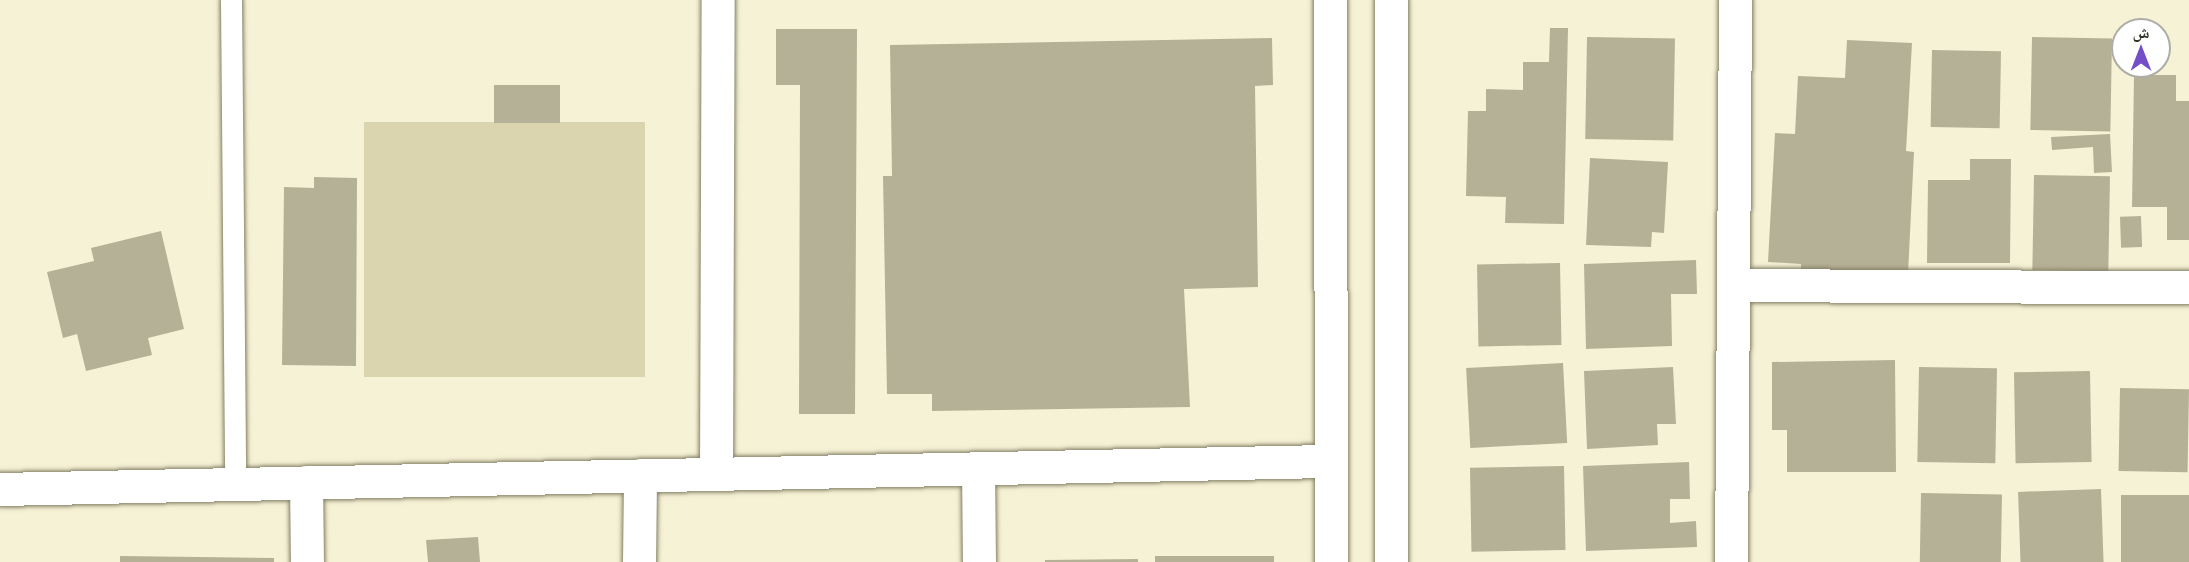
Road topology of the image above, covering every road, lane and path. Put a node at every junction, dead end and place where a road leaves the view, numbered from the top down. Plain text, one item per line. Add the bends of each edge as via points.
1 (231, 0) edge
2 (718, 0) edge
3 (1330, 0) edge
4 (1391, 0) edge
5 (1735, 0) edge
6 (1733, 285) junction
7 (2189, 287) edge
8 (1330, 461) junction
9 (978, 468) junction
10 (716, 473) junction
11 (639, 475) junction
12 (306, 482) junction
13 (235, 484) junction
14 (0, 489) edge
15 (307, 562) edge
16 (639, 562) edge
17 (979, 562) edge
18 (1331, 562) edge
19 (1391, 562) edge
20 (1731, 562) edge

1 - 13 lane
2 - 10 street
3 - 8 street
4 - 19 street
5 - 6 street
6 - 7 street
6 - 20 street
8 - 9 street
8 - 18 street
9 - 10 street
9 - 17 street
10 - 11 street
11 - 12 street
11 - 16 street
12 - 13 street
12 - 15 street
13 - 14 street

